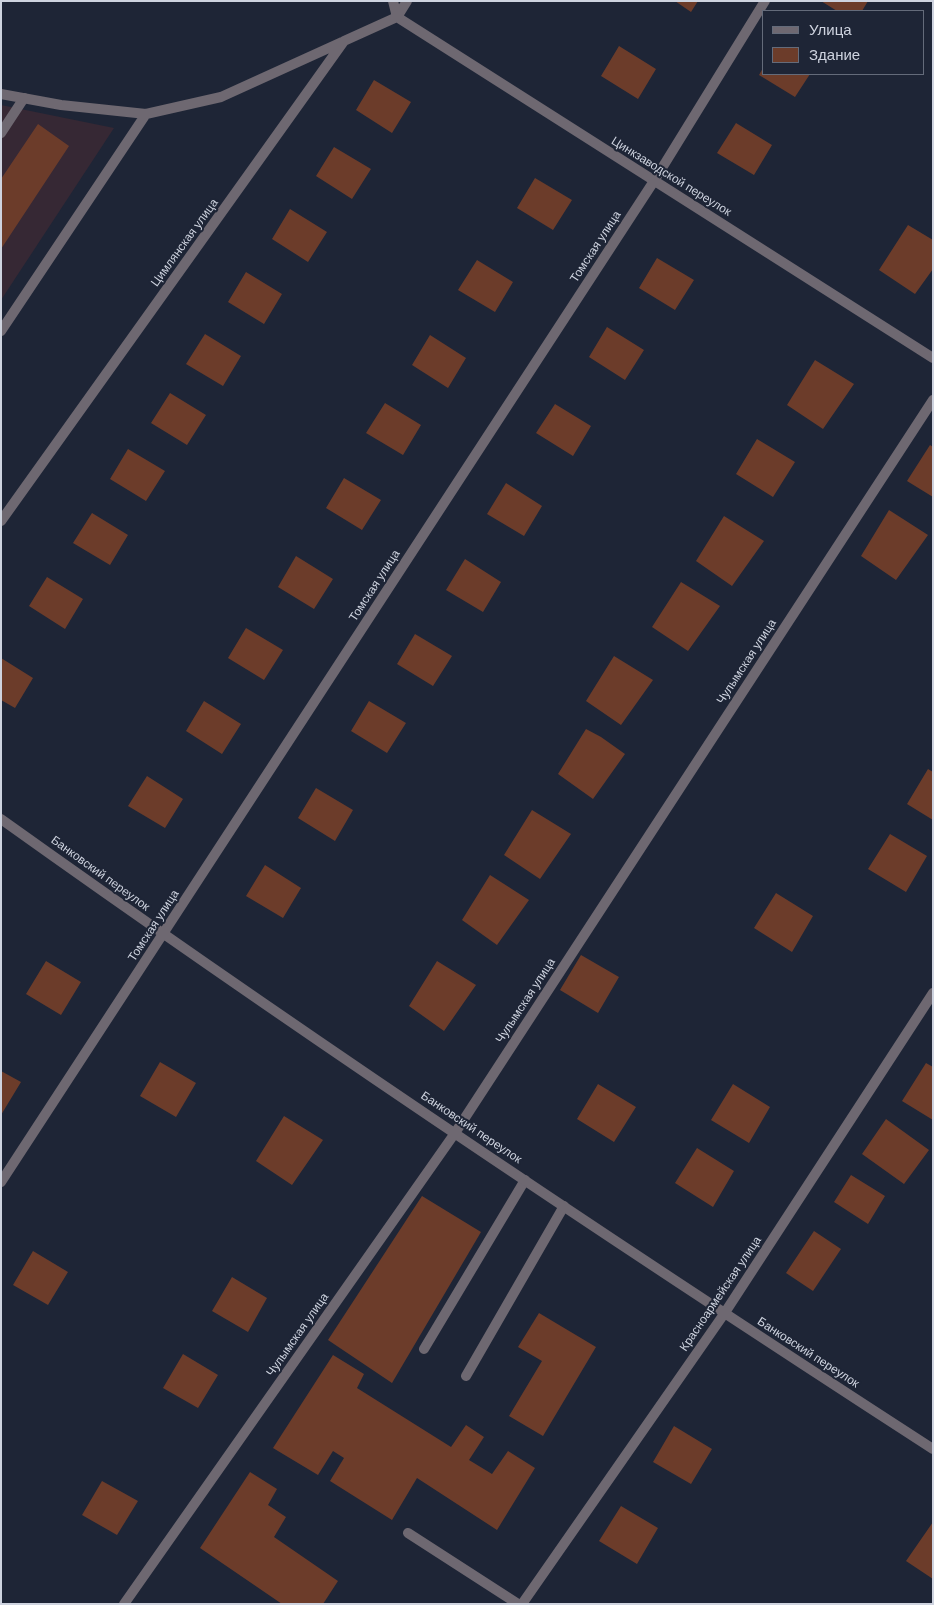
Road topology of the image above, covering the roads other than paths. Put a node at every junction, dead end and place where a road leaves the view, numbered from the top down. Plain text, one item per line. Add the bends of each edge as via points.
1 (393, 1) edge
2 (407, 1) edge
3 (765, 1) edge
4 (397, 17) junction
5 (344, 41) junction
6 (1, 94) edge
7 (24, 98) junction
8 (146, 114) junction
9 (1, 133) edge
10 (654, 181) junction
11 (1, 332) edge
12 (933, 358) edge
13 (933, 400) edge
14 (1, 521) edge
15 (1, 819) edge
16 (164, 935) junction
17 (933, 993) edge
18 (455, 1133) junction
19 (525, 1180) junction
20 (1, 1182) edge
21 (564, 1206) junction
22 (724, 1314) junction
23 (424, 1349) dead end
24 (466, 1376) dead end
25 (933, 1449) edge
26 (408, 1533) dead end
27 (124, 1604) edge
28 (520, 1604) edge

1 - 4 street
2 - 4 street
3 - 10 street, Томская улица
4 - 5 street
4 - 10 street, Цинкзаводской переулок
5 - 8 street via 221,97
5 - 14 street, Цимлянская улица
6 - 7 street
7 - 8 street
7 - 9 street
8 - 11 street
10 - 12 street, Цинкзаводской переулок
10 - 16 street, Томская улица
13 - 18 street, Чулымская улица
15 - 16 street, Банковский переулок
16 - 18 street, Банковский переулок
16 - 20 street, Томская улица
17 - 22 street, Красноармейская улица
18 - 19 street, Банковский переулок
18 - 27 street, Чулымская улица
19 - 21 street, Банковский переулок
19 - 23 street
21 - 22 street, Банковский переулок
21 - 24 street
22 - 25 street, Банковский переулок
22 - 28 street, Красноармейская улица
26 - 28 street

